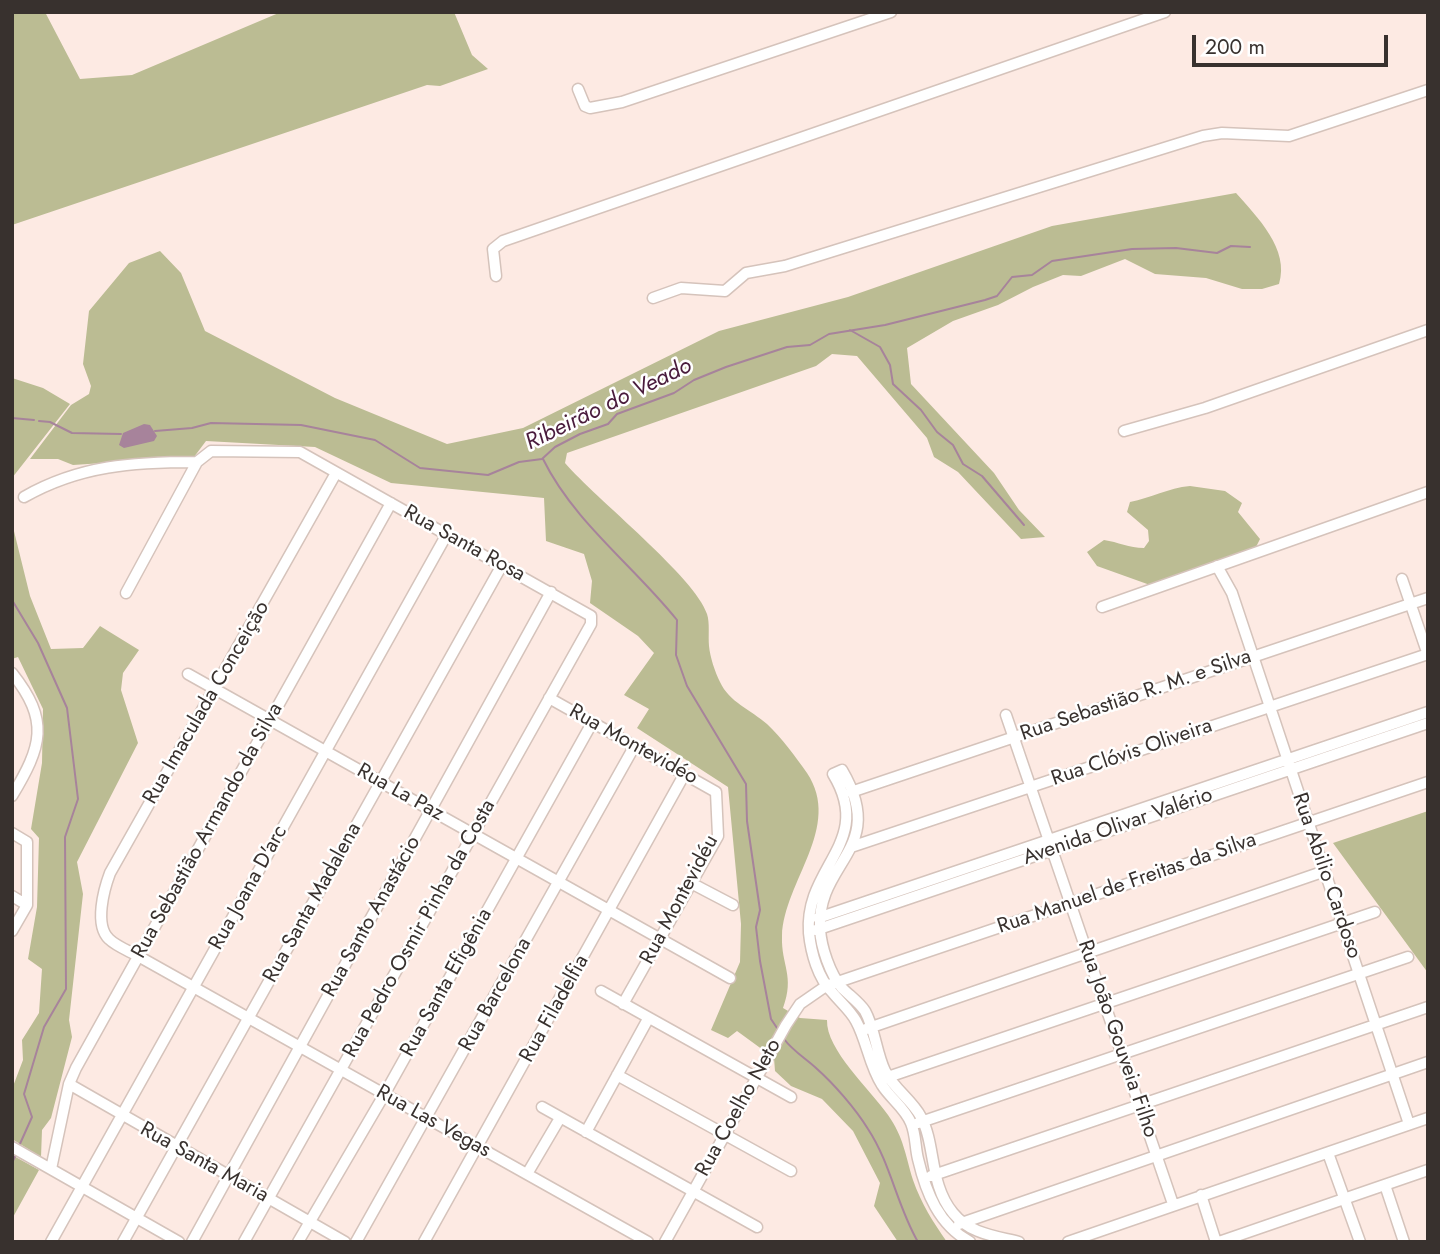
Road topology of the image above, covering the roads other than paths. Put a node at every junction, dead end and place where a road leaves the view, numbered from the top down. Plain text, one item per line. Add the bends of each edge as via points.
1 (891, 12) edge
2 (1165, 12) edge
3 (579, 89) dead end
4 (1428, 90) edge
5 (496, 276) dead end
6 (653, 299) dead end
7 (1428, 330) edge
8 (1124, 431) dead end
9 (197, 462) junction
10 (336, 473) junction
11 (1428, 492) edge
12 (24, 497) dead end
13 (391, 503) junction
14 (447, 534) junction
15 (502, 565) junction
16 (1217, 566) junction
17 (1402, 579) dead end
18 (551, 592) junction
19 (126, 593) dead end
20 (1428, 598) edge
21 (1410, 604) junction
22 (1102, 607) dead end
23 (591, 616) joint
24 (1428, 654) edge
25 (1251, 657) junction
26 (14, 669) edge
27 (188, 674) dead end
28 (215, 690) junction
29 (549, 698) junction
30 (1269, 707) junction
31 (1428, 712) edge
32 (1006, 715) dead end
33 (269, 721) junction
34 (592, 723) junction
35 (1428, 723) edge
36 (1014, 737) junction
37 (634, 747) junction
38 (325, 752) junction
39 (1288, 764) junction
40 (833, 774) dead end
41 (684, 775) junction
42 (380, 782) junction
43 (1428, 782) edge
44 (1031, 787) junction
45 (716, 792) joint
46 (850, 792) junction
47 (12, 796) edge
48 (431, 810) junction
49 (1309, 823) junction
50 (12, 833) edge
51 (474, 834) junction
52 (1051, 845) junction
53 (853, 846) junction
54 (836, 852) junction
55 (517, 858) junction
56 (1325, 871) junction
57 (559, 881) junction
58 (691, 883) junction
59 (12, 896) edge
60 (1070, 903) junction
61 (27, 905) junction
62 (733, 905) dead end
63 (610, 910) junction
64 (1375, 912) dead end
65 (821, 917) junction
66 (810, 921) junction
67 (1342, 923) junction
68 (815, 930) junction
69 (12, 932) edge
70 (659, 938) junction
71 (109, 939) joint
72 (1087, 953) junction
73 (138, 956) junction
74 (1408, 957) dead end
75 (1359, 973) junction
76 (730, 978) dead end
77 (838, 982) junction
78 (826, 986) junction
79 (194, 987) junction
80 (601, 992) dead end
81 (623, 1004) junction
82 (1105, 1004) junction
83 (1428, 1007) edge
84 (248, 1018) junction
85 (648, 1018) junction
86 (1376, 1024) junction
87 (865, 1029) junction
88 (300, 1046) junction
89 (1122, 1054) junction
90 (1428, 1062) edge
91 (341, 1069) junction
92 (1392, 1074) junction
93 (618, 1075) junction
94 (757, 1077) junction
95 (884, 1079) junction
96 (69, 1084) junction
97 (384, 1095) junction
98 (791, 1097) dead end
99 (1139, 1105) junction
100 (542, 1107) dead end
101 (121, 1116) junction
102 (427, 1118) junction
103 (560, 1118) junction
104 (1428, 1118) edge
105 (923, 1121) junction
106 (1409, 1124) junction
107 (912, 1126) junction
108 (586, 1132) junction
109 (725, 1133) junction
110 (477, 1146) junction
111 (12, 1147) edge
112 (176, 1147) junction
113 (1328, 1153) junction
114 (1157, 1155) junction
115 (51, 1169) junction
116 (791, 1171) dead end
117 (527, 1174) junction
118 (936, 1174) junction
119 (1427, 1174) edge
120 (227, 1175) junction
121 (924, 1178) junction
122 (1385, 1185) junction
123 (82, 1187) junction
124 (692, 1192) junction
125 (1201, 1195) junction
126 (268, 1199) junction
127 (1345, 1199) junction
128 (1174, 1204) junction
129 (136, 1218) junction
130 (311, 1221) junction
131 (962, 1222) junction
132 (757, 1227) dead end
133 (951, 1228) junction
134 (335, 1238) edge
135 (51, 1242) edge
136 (123, 1242) edge
137 (179, 1242) edge
138 (192, 1242) edge
139 (244, 1242) edge
140 (298, 1242) edge
141 (345, 1242) edge
142 (356, 1242) edge
143 (424, 1242) edge
144 (648, 1242) edge
145 (665, 1242) edge
146 (970, 1242) edge
147 (1020, 1242) edge
148 (1068, 1242) edge
149 (1217, 1242) edge
150 (1360, 1242) edge
151 (1404, 1242) edge

1 - 3 street via 622,102 585,106
2 - 5 street via 503,241 493,249
4 - 6 street via 1289,136 1211,134 785,266 747,273 725,290 681,288
7 - 8 street via 1205,408
9 - 10 street, Rua Santa Rosa via 211,451 277,450 300,452
9 - 12 street, Rua Santa Rosa via 120,463 77,474
9 - 19 street
10 - 13 street, Rua Santa Rosa
10 - 28 street, Rua Imaculada Conceição
11 - 16 street
13 - 14 street, Rua Santa Rosa
13 - 33 street, Rua Sebastião Armando da Silva
14 - 15 street, Rua Santa Rosa
14 - 38 street, Rua Joana D'arc
15 - 18 street, Rua Santa Rosa
15 - 42 street, Rua Santa Madalena
16 - 22 street
16 - 25 street, Rua Abilio Cardoso via 1232,593
17 - 21 street
18 - 23 street, Rua Santa Rosa
18 - 48 street, Rua Santo Anastácio
20 - 21 street, Rua Sebastião R. M. e Silva
21 - 24 street
21 - 25 street, Rua Sebastião R. M. e Silva
23 - 29 street, Rua Pedro Osmir Pinha da Costa via 591,624
24 - 30 street, Rua Clóvis Oliveira
25 - 30 street, Rua Abilio Cardoso
25 - 36 street, Rua Sebastião R. M. e Silva
26 - 47 street via 36,710 38,727 31,764
27 - 28 street, Rua La Paz
28 - 33 street, Rua La Paz
28 - 71 street, Rua Imaculada Conceição via 110,873 102,921
29 - 34 street, Rua Montevidéo
29 - 51 street, Rua Pedro Osmir Pinha da Costa
30 - 39 street, Rua Abilio Cardoso
30 - 44 street, Rua Clóvis Oliveira
31 - 39 street
32 - 36 street, Rua João Gouveia Filho
33 - 38 street, Rua La Paz
33 - 73 street, Rua Sebastião Armando da Silva
34 - 37 street, Rua Montevidéo
34 - 55 street, Rua Santa Efigênia
35 - 39 street
36 - 44 street, Rua João Gouveia Filho
36 - 46 street, Rua Sebastião R. M. e Silva
37 - 41 street, Rua Montevidéo
37 - 57 street, Rua Barcelona
38 - 42 street, Rua La Paz
38 - 79 street, Rua Joana D'arc
39 - 49 street, Rua Abilio Cardoso
39 - 52 street
40 - 46 street via 842,770
41 - 45 street, Rua Montevidéo
41 - 63 street, Rua Filadelfia
42 - 48 street, Rua La Paz
42 - 84 street, Rua Santa Madalena
43 - 49 street, Rua Manuel de Freitas da Silva
44 - 52 street, Rua João Gouveia Filho
44 - 53 street, Rua Clóvis Oliveira
45 - 58 street, Rua Montevidéu via 718,836
46 - 53 street via 858,830
46 - 54 street via 848,823
48 - 51 street, Rua La Paz
48 - 88 street, Rua Santo Anastácio
49 - 56 street, Rua Abilio Cardoso
49 - 60 street, Rua Manuel de Freitas da Silva
50 - 61 street via 27,842
51 - 55 street, Rua La Paz
51 - 91 street, Rua Pedro Osmir Pinha da Costa
52 - 60 street, Rua João Gouveia Filho
52 - 65 street
52 - 68 street, Avenida Olivar Valério
53 - 54 street, Rua Clóvis Oliveira
53 - 65 street via 828,890
54 - 66 street via 820,880
55 - 57 street, Rua La Paz
55 - 97 street, Rua Santa Efigênia
56 - 67 street, Rua Abilio Cardoso
56 - 72 street
57 - 63 street, Rua La Paz
57 - 102 street, Rua Barcelona
58 - 62 street
58 - 70 street, Rua Montevidéu
59 - 61 street
60 - 72 street, Rua João Gouveia Filho
60 - 77 street, Rua Manuel de Freitas da Silva
61 - 69 street
63 - 70 street, Rua La Paz
63 - 110 street, Rua Filadelfia
64 - 67 street
65 - 66 street
65 - 68 street
66 - 68 street
67 - 75 street, Rua Abilio Cardoso
67 - 82 street
68 - 77 street
68 - 78 street via 812,950
70 - 76 street, Rua La Paz
70 - 81 street, Rua Montevidéu
71 - 73 street, Rua Las Vegas
72 - 82 street, Rua João Gouveia Filho
72 - 87 street
73 - 79 street, Rua Las Vegas
73 - 96 street, Rua Sebastião Armando da Silva
74 - 75 street
75 - 86 street, Rua Abilio Cardoso
75 - 89 street
77 - 78 street, Rua Manuel de Freitas da Silva
77 - 87 street via 863,1008
78 - 87 street
78 - 94 street, Rua Coelho Neto via 800,1004
79 - 84 street, Rua Las Vegas
79 - 101 street, Rua Joana D'arc
80 - 81 street
81 - 85 street
82 - 89 street, Rua João Gouveia Filho
82 - 95 street
83 - 86 street
84 - 88 street, Rua Las Vegas
84 - 112 street, Rua Santa Madalena
85 - 93 street
85 - 94 street
86 - 92 street, Rua Abilio Cardoso
86 - 99 street
87 - 95 street
88 - 91 street, Rua Las Vegas
88 - 120 street, Rua Santo Anastácio
89 - 99 street, Rua João Gouveia Filho
89 - 105 street
90 - 92 street
91 - 97 street, Rua Las Vegas
91 - 126 street, Rua Pedro Osmir Pinha da Costa
92 - 106 street, Rua Abilio Cardoso
92 - 114 street
93 - 108 street
93 - 109 street
94 - 98 street
94 - 109 street, Rua Coelho Neto
95 - 105 street
95 - 107 street
96 - 101 street, Rua Santa Maria
96 - 115 street, Rua Sebastião Armando da Silva
97 - 102 street, Rua Las Vegas
97 - 130 street, Rua Santa Efigênia
99 - 114 street, Rua João Gouveia Filho
99 - 118 street
100 - 103 street
101 - 112 street, Rua Santa Maria
101 - 123 street, Rua Joana D'arc
102 - 110 street, Rua Las Vegas
102 - 142 street, Rua Barcelona
103 - 108 street
103 - 117 street
104 - 106 street
105 - 107 street
105 - 118 street
106 - 113 street
107 - 121 street
108 - 124 street
109 - 116 street
109 - 124 street, Rua Coelho Neto
110 - 117 street, Rua Las Vegas
110 - 143 street, Rua Filadelfia
111 - 115 street
112 - 120 street, Rua Santa Maria
112 - 129 street, Rua Santa Madalena
113 - 125 street
113 - 127 street
114 - 128 street, Rua João Gouveia Filho
114 - 131 street
115 - 123 street
117 - 144 street, Rua Las Vegas
118 - 121 street
118 - 131 street via 946,1203
119 - 122 street
120 - 126 street, Rua Santa Maria
120 - 138 street, Rua Santo Anastácio
121 - 133 street via 936,1209
122 - 127 street
122 - 151 street
123 - 129 street
123 - 135 street, Rua Joana D'arc
124 - 132 street
124 - 145 street, Rua Coelho Neto
125 - 128 street
125 - 149 street
126 - 130 street, Rua Santa Maria
126 - 139 street, Rua Pedro Osmir Pinha da Costa
127 - 149 street
127 - 150 street
128 - 148 street
129 - 136 street, Rua Santa Madalena
129 - 137 street
130 - 134 street, Rua Santa Maria
130 - 140 street, Rua Santa Efigênia
131 - 133 street
131 - 147 street via 981,1233
133 - 146 street
134 - 141 street, Rua Santa Maria

